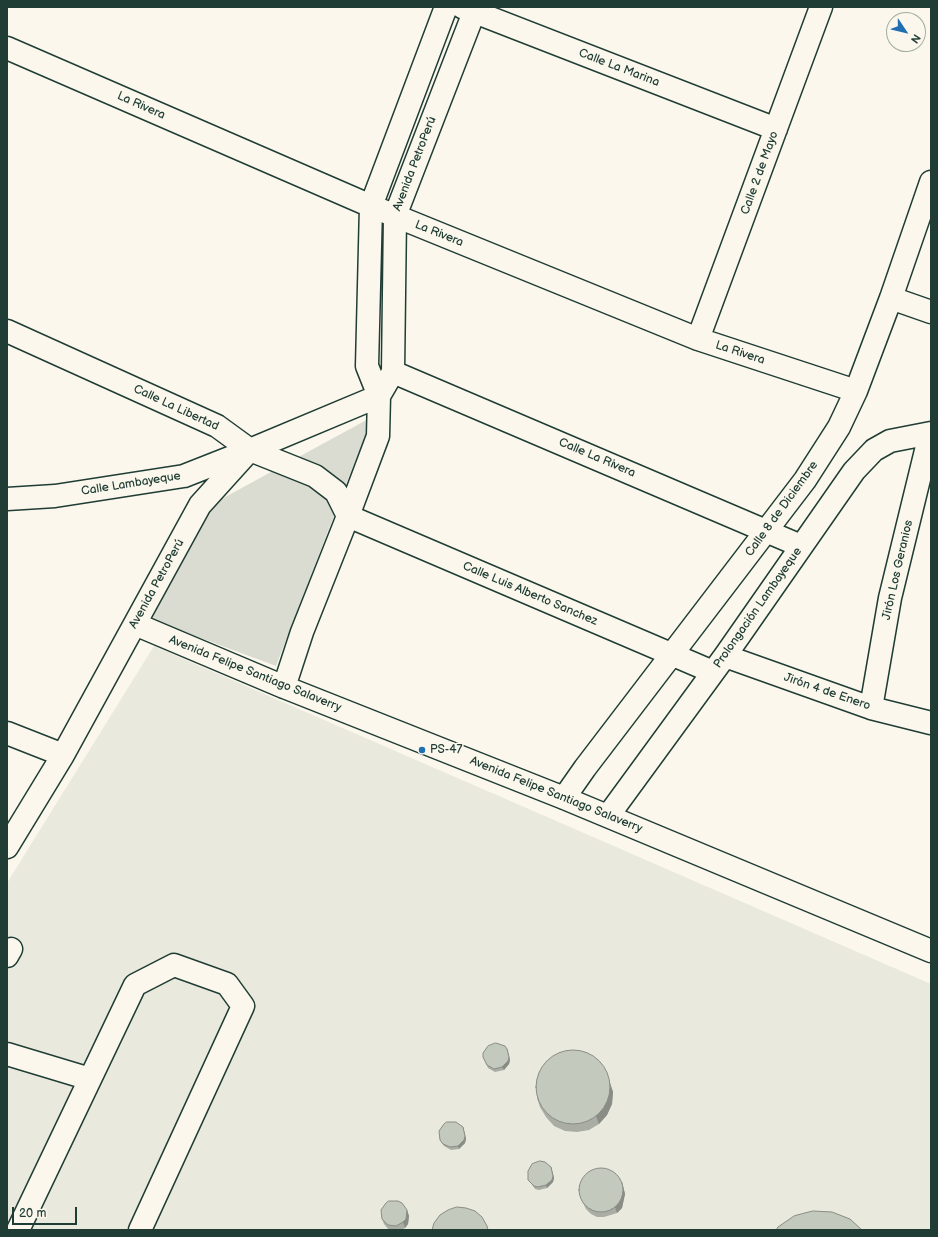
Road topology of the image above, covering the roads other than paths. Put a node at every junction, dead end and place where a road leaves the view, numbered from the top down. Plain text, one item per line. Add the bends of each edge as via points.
1 (446, 7) edge
2 (821, 7) edge
3 (471, 9) edge
4 (7, 48) edge
5 (776, 129) junction
6 (931, 182) edge
7 (371, 206) junction
8 (395, 216) junction
9 (891, 298) junction
10 (931, 312) edge
11 (7, 331) edge
12 (698, 339) junction
13 (393, 372) junction
14 (856, 391) junction
15 (379, 396) junction
16 (931, 433) edge
17 (250, 450) junction
18 (7, 499) edge
19 (348, 516) junction
20 (767, 531) junction
21 (801, 546) junction
22 (135, 624) junction
23 (672, 655) junction
24 (719, 664) junction
25 (284, 687) junction
26 (871, 708) junction
27 (931, 723) edge
28 (7, 733) edge
29 (63, 756) junction
30 (564, 798) junction
31 (608, 816) junction
32 (7, 848) edge
33 (931, 952) edge
34 (7, 1054) edge
35 (90, 1079) junction
36 (18, 1230) edge
37 (140, 1230) edge

1 - 7 street, Avenida PetroPerú
2 - 5 street, Calle 2 de Mayo
3 - 5 street, Calle La Marina
3 - 8 street, Avenida PetroPerú
4 - 7 street, La Rivera
5 - 12 street, Calle 2 de Mayo
6 - 9 street, Calle 8 de Diciembre
7 - 8 street, La Rivera
7 - 15 street, Avenida PetroPerú via 367,366
8 - 12 street, La Rivera
8 - 13 street, Avenida PetroPerú
9 - 10 street
9 - 14 street, Calle 8 de Diciembre
11 - 17 street, Calle La Libertad via 217,426
12 - 14 street, La Rivera
13 - 15 street, Avenida PetroPerú
13 - 20 street, Calle La Rivera
14 - 20 street, Calle 8 de Diciembre via 839,427 805,480
15 - 17 street, Avenida PetroPerú
15 - 19 street, Avenida PetroPerú via 378,436
16 - 21 street, Prolongación Lambayeque via 890,441 874,450 854,471
16 - 26 street, Jirón Los Geranios via 890,598
17 - 18 street, Calle Lambayeque via 184,476 55,496
17 - 19 street, Calle La Libertad via 315,476 336,492
17 - 22 street, Avenida PetroPerú via 200,505
19 - 23 street, Calle Luis Alberto Sanchez
19 - 25 street, Avenida PetroPerú via 302,632
20 - 21 street, Calle La Rivera
20 - 23 street, Calle 8 de Diciembre
21 - 24 street, Prolongación Lambayeque
22 - 25 street, Avenida Felipe Santiago Salaverry
22 - 29 street, Avenida PetroPerú
23 - 24 street, Calle Luis Alberto Sanchez
23 - 30 street, Calle 8 de Diciembre
24 - 26 street, Jirón 4 de Enero
24 - 31 street, Prolongación Lambayeque
25 - 30 street, Avenida Felipe Santiago Salaverry
26 - 27 street, Jirón 4 de Enero
28 - 29 street
29 - 32 street, Avenida PetroPerú
30 - 31 street, Avenida Felipe Santiago Salaverry
31 - 33 street, Avenida Felipe Santiago Salaverry
34 - 35 street
35 - 36 street
35 - 37 street via 135,985 174,964 227,984 243,1006

